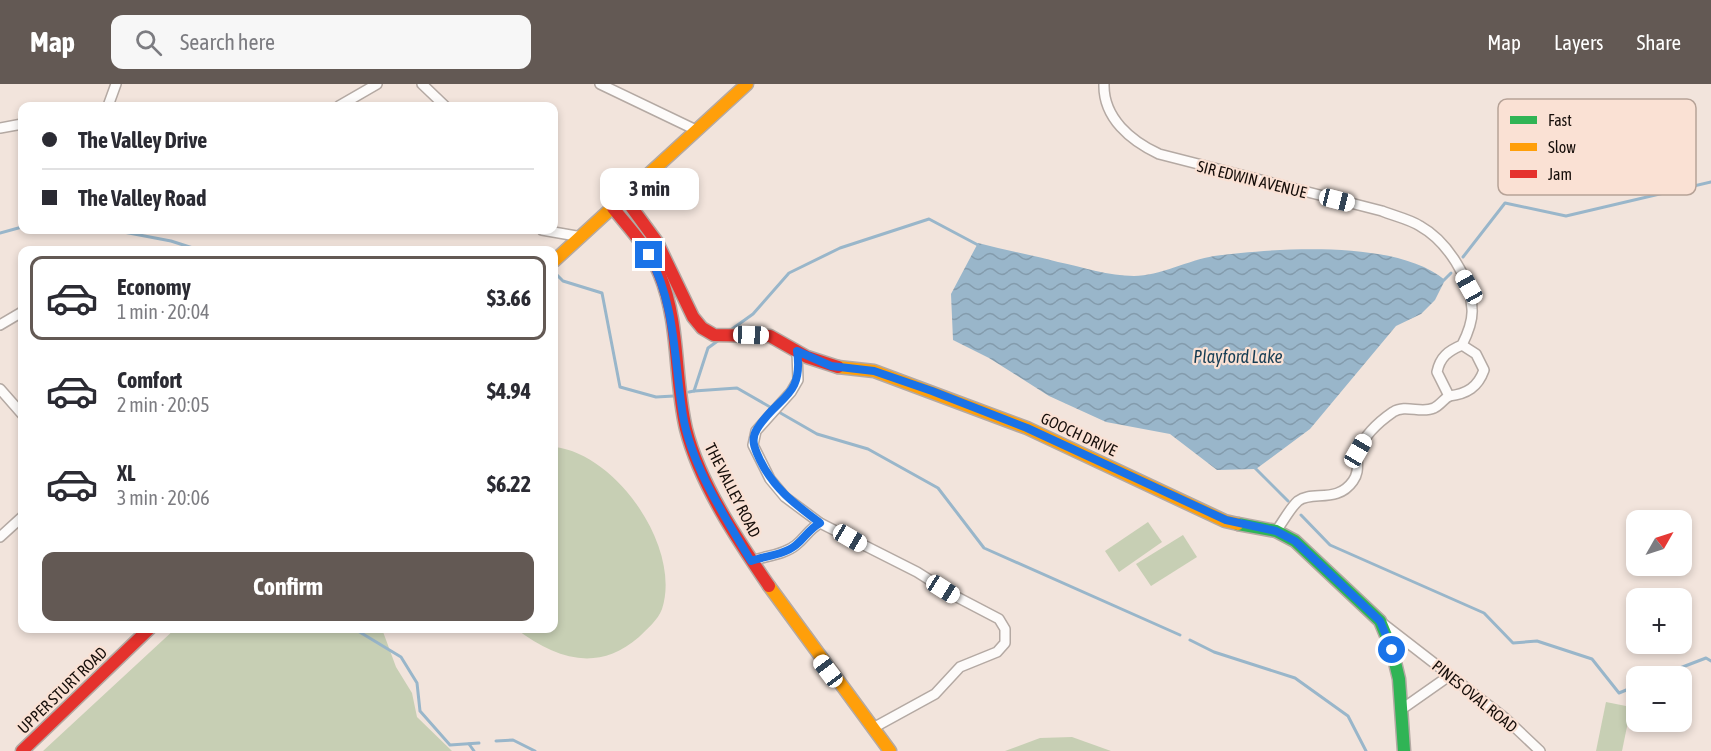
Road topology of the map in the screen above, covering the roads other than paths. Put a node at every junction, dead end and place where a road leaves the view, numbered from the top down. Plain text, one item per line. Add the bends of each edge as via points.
1 (116, 84) edge
2 (377, 84) edge
3 (422, 84) edge
4 (600, 84) edge
5 (747, 84) edge
6 (1104, 84) edge
7 (109, 102) edge
8 (346, 102) edge
9 (441, 102) edge
10 (18, 125) edge
11 (0, 128) edge
12 (696, 130) junction
13 (624, 197) junction
14 (613, 208) junction
15 (558, 233) edge
16 (582, 237) junction
17 (558, 258) edge
18 (18, 314) edge
19 (0, 325) edge
20 (1462, 345) junction
21 (797, 351) junction
22 (0, 389) edge
23 (1449, 396) junction
24 (18, 409) edge
25 (18, 521) edge
26 (820, 523) junction
27 (1276, 531) junction
28 (0, 537) edge
29 (751, 561) junction
30 (1380, 621) junction
31 (145, 633) edge
32 (1449, 676) junction
33 (1402, 709) junction
34 (873, 728) junction
35 (22, 751) edge
36 (891, 751) edge
37 (1404, 751) edge
38 (1540, 751) edge

1 - 7 street
2 - 8 street
3 - 9 street
4 - 12 street
5 - 12 street
6 - 20 street, SIR EDWIN AVENUE via 1107,106 1120,128 1141,146 1382,212 1422,227 1456,263 1469,287 1473,312
10 - 11 street
12 - 13 street
13 - 14 street
13 - 21 street, GOOCH DRIVE via 657,242 685,304 702,328 714,335 770,336
14 - 16 street
14 - 29 street, THE VALLEY ROAD via 660,275 670,312 683,416 693,450
15 - 16 street
16 - 17 street
18 - 19 street
20 - 23 street via 1440,360 1437,372
20 - 23 street via 1476,354 1484,370 1480,382 1470,390
21 - 26 street via 798,380 756,431 753,445 770,479 785,497
21 - 27 street, GOOCH DRIVE via 831,366 874,371 932,391 1027,428 1226,520
22 - 24 street
23 - 27 street via 1434,408 1395,411 1375,426 1358,451 1360,467 1353,482 1328,497 1298,501
25 - 28 street
26 - 29 street via 789,549
26 - 34 street via 917,572 999,619 1005,629 1005,643 997,652 960,667 935,694
27 - 30 street, GOOCH DRIVE via 1295,541
29 - 34 street, THE VALLEY ROAD
30 - 32 street, PINES OVAL ROAD
30 - 33 street via 1392,650
31 - 35 street, UPPER STURT ROAD
32 - 33 street
32 - 38 street, PINES OVAL ROAD via 1505,718
33 - 37 street
34 - 36 street, THE VALLEY ROAD

